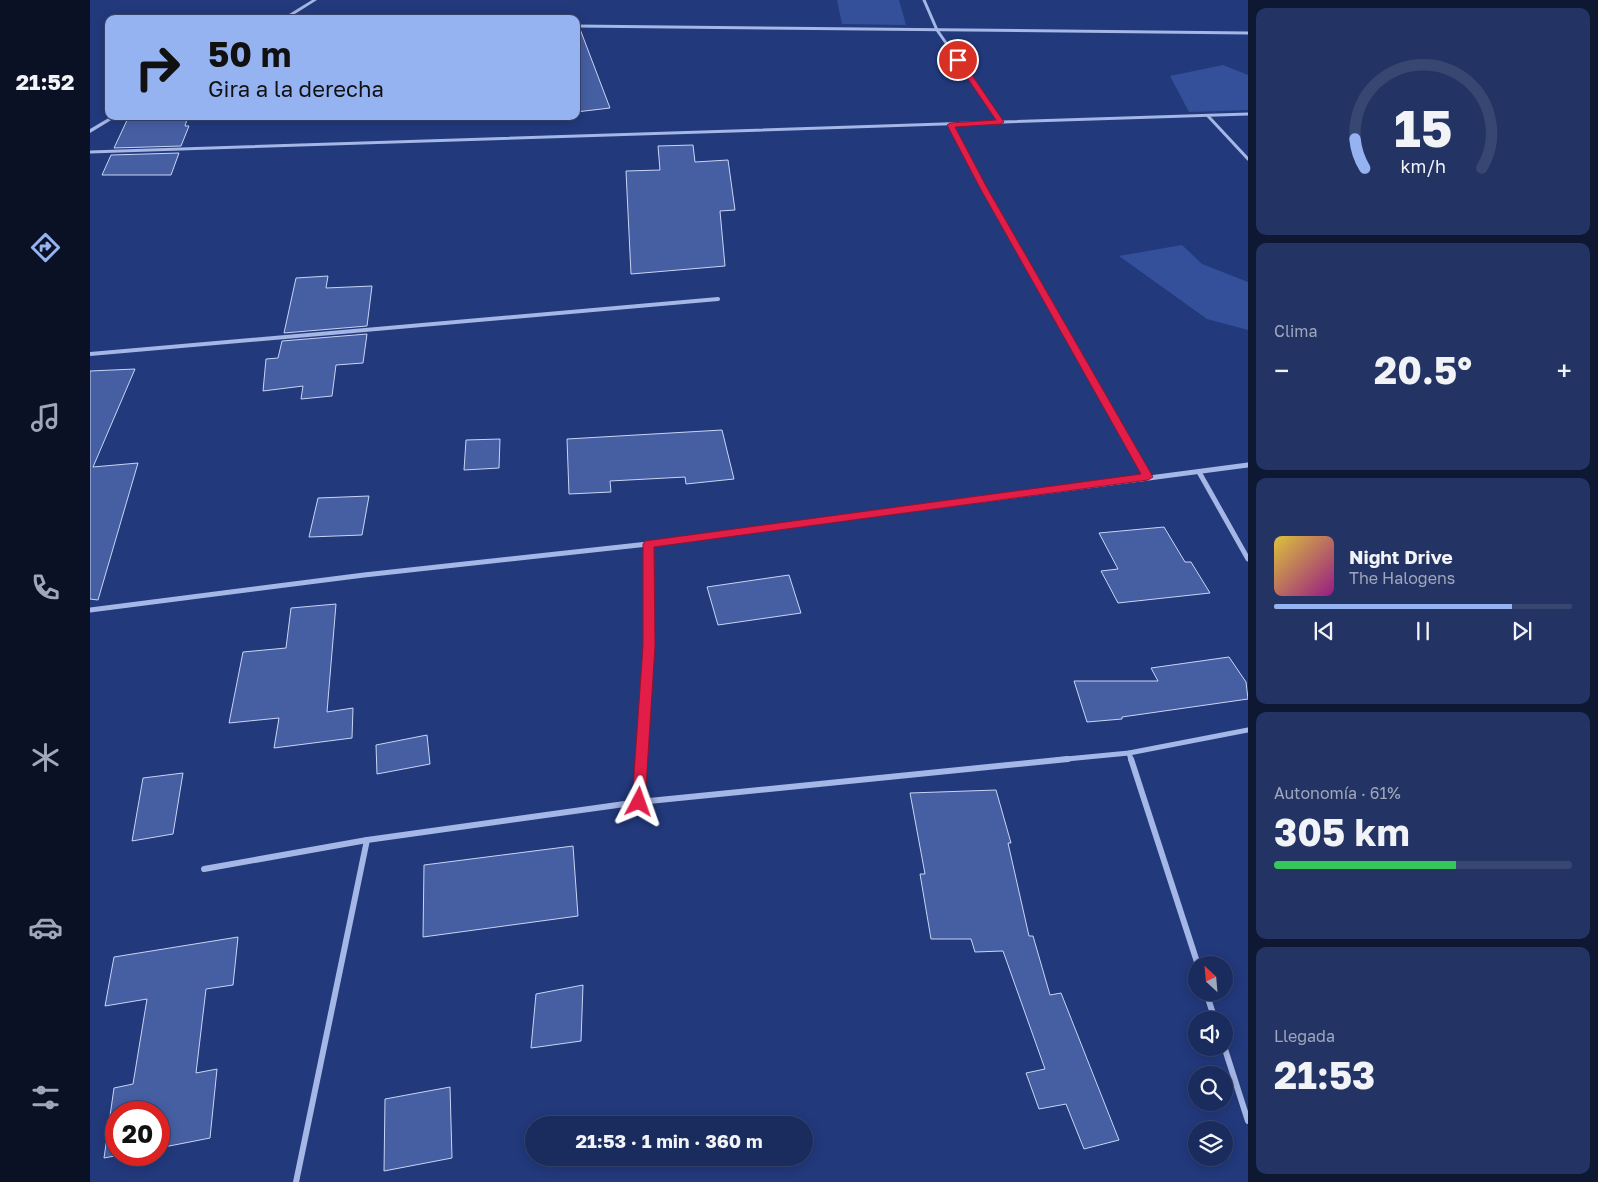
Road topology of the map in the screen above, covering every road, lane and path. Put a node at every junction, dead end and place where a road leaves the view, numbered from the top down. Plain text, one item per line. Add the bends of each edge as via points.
1 (315, 0) edge
2 (924, 0) edge
3 (290, 15) edge
4 (580, 26) edge
5 (937, 30) junction
6 (1248, 33) edge
7 (1248, 114) edge
8 (1208, 116) junction
9 (109, 120) edge
10 (1001, 122) junction
11 (950, 125) junction
12 (90, 131) edge
13 (90, 152) edge
14 (1248, 159) edge
15 (718, 298) dead end
16 (90, 354) edge
17 (1248, 465) edge
18 (1199, 472) junction
19 (1148, 477) junction
20 (648, 544) junction
21 (1248, 559) edge
22 (90, 610) edge
23 (1248, 730) edge
24 (1129, 753) junction
25 (639, 802) junction
26 (367, 840) junction
27 (204, 869) dead end
28 (1195, 956) edge
29 (1227, 1056) edge
30 (1248, 1121) edge
31 (296, 1182) edge

1 - 3 street
2 - 5 street
4 - 5 street
5 - 6 street
5 - 10 street
7 - 8 street
8 - 10 street
8 - 14 street
9 - 12 street
10 - 11 street
11 - 13 street
11 - 19 street
15 - 16 street
17 - 18 street
18 - 19 street
18 - 21 street
19 - 20 street
20 - 22 street via 364,575
20 - 25 lane via 649,646
23 - 24 street
24 - 25 street
24 - 28 street
25 - 26 street
26 - 27 street
26 - 31 street
29 - 30 street

